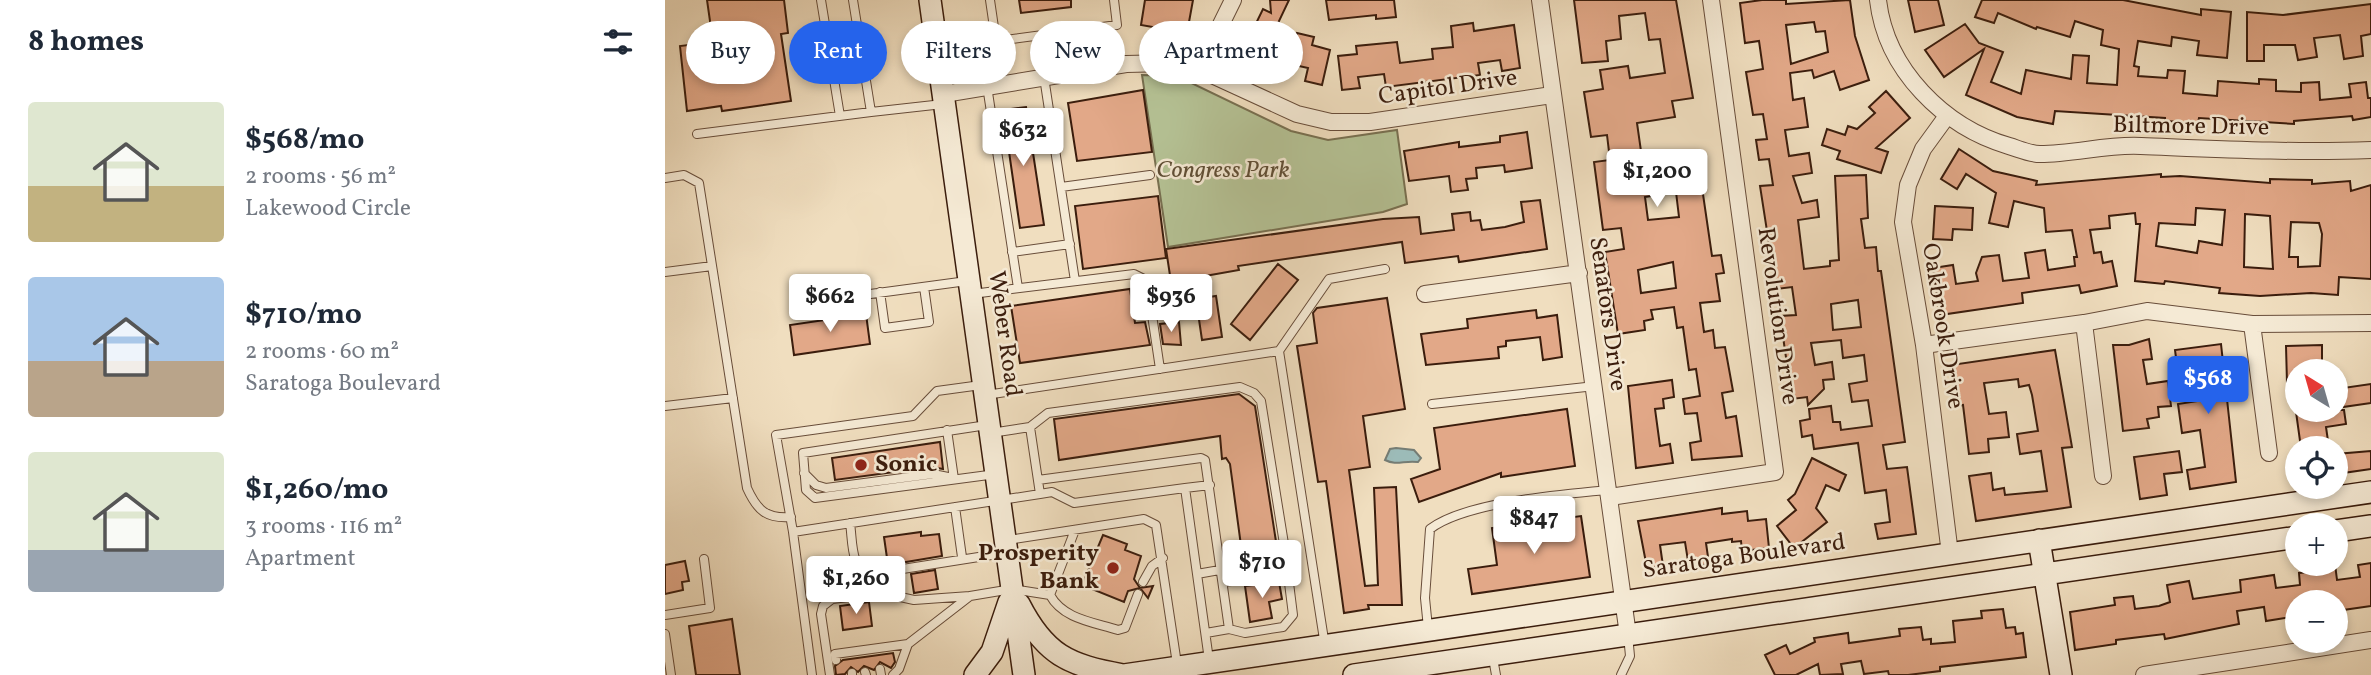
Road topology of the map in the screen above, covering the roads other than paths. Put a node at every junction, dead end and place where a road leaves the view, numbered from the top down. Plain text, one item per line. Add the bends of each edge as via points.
1 (821, 0) edge
2 (853, 0) edge
3 (930, 0) edge
4 (990, 0) edge
5 (1114, 0) edge
6 (1233, 0) edge
7 (1540, 0) edge
8 (1711, 0) edge
9 (1878, 0) edge
10 (933, 21) edge
11 (993, 21) edge
12 (1223, 21) edge
13 (1016, 38) edge
14 (1030, 79) edge
15 (943, 84) edge
16 (1045, 84) edge
17 (1232, 84) edge
18 (987, 86) junction
19 (1552, 95) junction
20 (945, 99) junction
21 (871, 112) junction
22 (840, 116) junction
23 (1947, 116) junction
24 (697, 134) dead end
25 (2371, 150) edge
26 (1150, 175) dead end
27 (665, 178) edge
28 (1061, 187) junction
29 (1070, 244) junction
30 (1012, 252) junction
31 (712, 266) junction
32 (1385, 269) dead end
33 (665, 272) edge
34 (1579, 273) junction
35 (1075, 281) junction
36 (924, 286) junction
37 (971, 287) junction
38 (1018, 288) junction
39 (880, 292) junction
40 (1425, 293) dead end
41 (796, 304) dead end
42 (2084, 323) junction
43 (2371, 323) edge
44 (2252, 324) junction
45 (1924, 345) junction
46 (1279, 351) junction
47 (1160, 369) junction
48 (1594, 386) junction
49 (985, 390) junction
50 (733, 398) junction
51 (1432, 404) dead end
52 (665, 406) edge
53 (1030, 427) junction
54 (990, 429) junction
55 (947, 430) junction
56 (2269, 453) dead end
57 (996, 473) junction
58 (2103, 476) dead end
59 (954, 479) junction
60 (1038, 480) junction
61 (1210, 485) junction
62 (1185, 488) junction
63 (2371, 492) edge
64 (1609, 493) junction
65 (1040, 494) junction
66 (1000, 501) junction
67 (955, 508) junction
68 (791, 517) junction
69 (850, 523) junction
70 (2371, 526) edge
71 (2348, 529) edge
72 (1075, 530) junction
73 (793, 532) junction
74 (2285, 539) edge
75 (2039, 540) junction
76 (1006, 547) junction
77 (1950, 554) junction
78 (962, 557) junction
79 (1163, 558) junction
80 (704, 559) dead end
81 (1221, 570) junction
82 (1197, 573) junction
83 (2043, 575) junction
84 (1143, 582) dead end
85 (1223, 582) junction
86 (1012, 589) junction
87 (1138, 594) dead end
88 (1050, 595) junction
89 (970, 596) junction
90 (1623, 602) junction
91 (665, 615) edge
92 (1229, 629) junction
93 (1428, 630) junction
94 (665, 634) edge
95 (1206, 634) junction
96 (1628, 635) junction
97 (2371, 640) edge
98 (908, 644) junction
99 (1325, 646) junction
100 (832, 657) junction
101 (1210, 662) junction
102 (1494, 665) edge
103 (1178, 667) junction
104 (892, 673) edge
105 (1385, 673) edge
106 (671, 675) edge
107 (812, 675) edge
108 (830, 675) edge
109 (975, 675) edge
110 (1024, 675) edge
111 (1123, 675) edge
112 (1355, 675) edge
113 (1621, 675) edge
114 (2061, 675) edge
115 (2144, 675) edge

1 - 22 lane
2 - 21 lane
3 - 10 main road, Weber Road
4 - 11 lane
5 - 13 lane via 1117,25
6 - 12 street
7 - 19 street, Senators Drive
8 - 64 street, Revolution Drive via 1775,472
9 - 23 street, Biltmore Drive via 1892,50 1912,82
14 - 18 street, Capitol Drive
15 - 20 main road, Weber Road
16 - 28 lane
17 - 19 street, Capitol Drive via 1297,114 1331,122 1370,122
18 - 20 street, Capitol Drive
18 - 30 lane
19 - 34 street, Senators Drive
20 - 21 lane
20 - 37 main road, Weber Road
21 - 22 lane
22 - 24 lane
23 - 25 street, Biltmore Drive via 1991,141 2038,155 2130,145
23 - 45 street, Oakbrook Drive via 1923,149 1909,185 1903,222
26 - 28 lane
27 - 31 lane via 684,175 699,183
28 - 29 lane
29 - 30 lane
29 - 35 lane
30 - 38 lane
31 - 33 lane
31 - 50 lane
32 - 46 lane via 1329,279
34 - 40 street
34 - 48 street, Senators Drive
35 - 38 lane
35 - 47 lane via 1134,274 1144,279
36 - 37 lane
36 - 39 lane
36 - 39 lane via 929,322 885,328
37 - 38 lane
37 - 49 main road, Weber Road
39 - 41 lane
42 - 44 street via 2147,311
42 - 45 street
42 - 58 street
43 - 44 street
44 - 56 street
45 - 77 street, Oakbrook Drive
46 - 47 lane
46 - 99 lane
47 - 49 lane
48 - 51 lane
48 - 64 street, Senators Drive
49 - 54 main road, Weber Road
49 - 68 lane via 937,391 913,416 776,435
50 - 52 lane
50 - 68 lane via 747,488 756,508 774,518
53 - 54 lane
53 - 60 lane
53 - 81 lane via 1048,413 1240,387 1254,393 1261,401 1285,550 1282,559
54 - 55 lane
54 - 57 main road, Weber Road
55 - 59 lane
55 - 59 lane via 803,453 804,473 808,495 815,498
57 - 59 lane
57 - 66 main road, Weber Road
60 - 61 lane via 1201,458
60 - 65 lane
61 - 62 lane
61 - 81 lane
62 - 65 lane via 1074,503 1052,492
62 - 82 lane
63 - 75 main road, Saratoga Boulevard
64 - 90 street, Senators Drive
64 - 93 lane via 1548,495 1495,506 1430,529 1425,598
65 - 66 lane
66 - 67 lane
66 - 76 main road, Weber Road
67 - 69 lane
67 - 78 lane
68 - 73 lane
69 - 73 lane
69 - 78 lane via 856,565 861,571 871,574
70 - 71 main road
72 - 76 lane
72 - 79 lane via 1144,519 1156,525
72 - 88 lane
73 - 107 lane
74 - 83 main road
75 - 77 main road, Saratoga Boulevard
75 - 83 main road
76 - 78 lane
76 - 86 main road, Weber Road
77 - 90 main road, Saratoga Boulevard
79 - 84 lane via 1151,566
79 - 103 lane
80 - 91 lane via 710,608
81 - 82 lane
81 - 85 lane
82 - 95 lane
83 - 96 main road
83 - 114 main road
85 - 92 lane
85 - 92 lane via 1275,574 1289,583 1293,615 1289,622 1244,633
86 - 88 lane
86 - 89 lane
86 - 109 main road via 992,652
86 - 110 main road, Weber Road
86 - 111 main road via 1029,624 1051,651 1071,663
87 - 88 lane via 1129,622 1118,630 1057,608
89 - 98 lane
89 - 100 lane via 914,600 882,593 832,599 821,614
90 - 93 main road, Saratoga Boulevard
90 - 96 street, Senators Drive
92 - 95 lane
93 - 99 main road, Saratoga Boulevard
94 - 106 lane
95 - 101 lane
96 - 102 main road
96 - 113 lane via 1630,656
97 - 115 street
98 - 100 lane
98 - 104 lane via 899,668
99 - 101 main road, Saratoga Boulevard
100 - 108 lane
101 - 103 main road, Saratoga Boulevard
102 - 105 main road
103 - 111 main road, Saratoga Boulevard
105 - 112 main road

